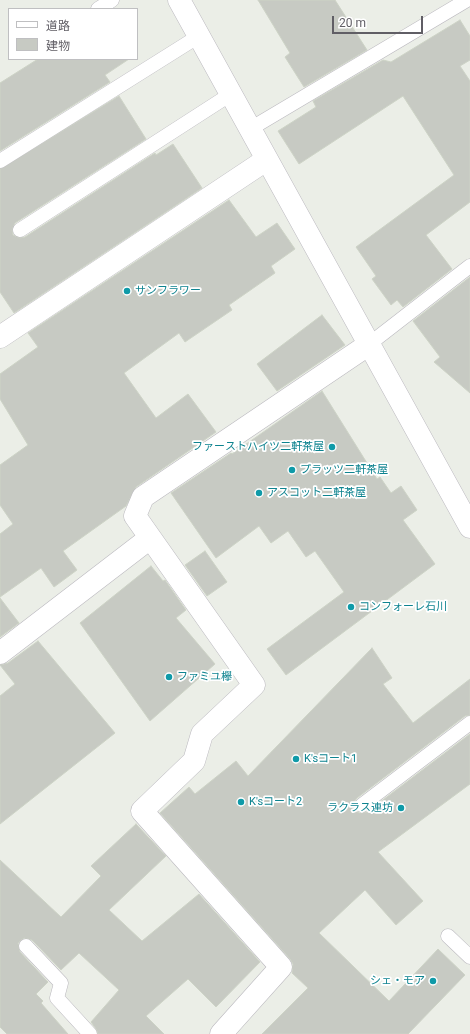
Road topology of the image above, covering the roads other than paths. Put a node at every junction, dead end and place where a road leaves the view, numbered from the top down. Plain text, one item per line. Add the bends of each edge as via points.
1 (112, 0) edge
2 (179, 0) edge
3 (467, 0) edge
4 (100, 8) edge
5 (199, 36) junction
6 (231, 94) junction
7 (250, 130) junction
8 (266, 160) junction
9 (0, 161) edge
10 (20, 230) dead end
11 (470, 266) edge
12 (0, 337) edge
13 (368, 345) junction
14 (470, 527) edge
15 (150, 538) junction
16 (0, 653) edge
17 (470, 723) edge
18 (362, 805) dead end
19 (448, 936) dead end
20 (26, 946) dead end
21 (470, 958) edge
22 (90, 1034) edge
23 (221, 1034) edge

1 - 4 lane
2 - 5 street
3 - 7 lane
5 - 6 street
5 - 9 lane
6 - 7 street
6 - 10 lane
7 - 8 street
8 - 12 street
8 - 13 street
11 - 13 lane
13 - 14 street
13 - 15 street via 142,497 135,516
15 - 16 street
15 - 23 street via 254,686 202,734 194,761 142,811 281,967
17 - 18 lane
19 - 21 lane
20 - 22 lane via 61,983 57,998

